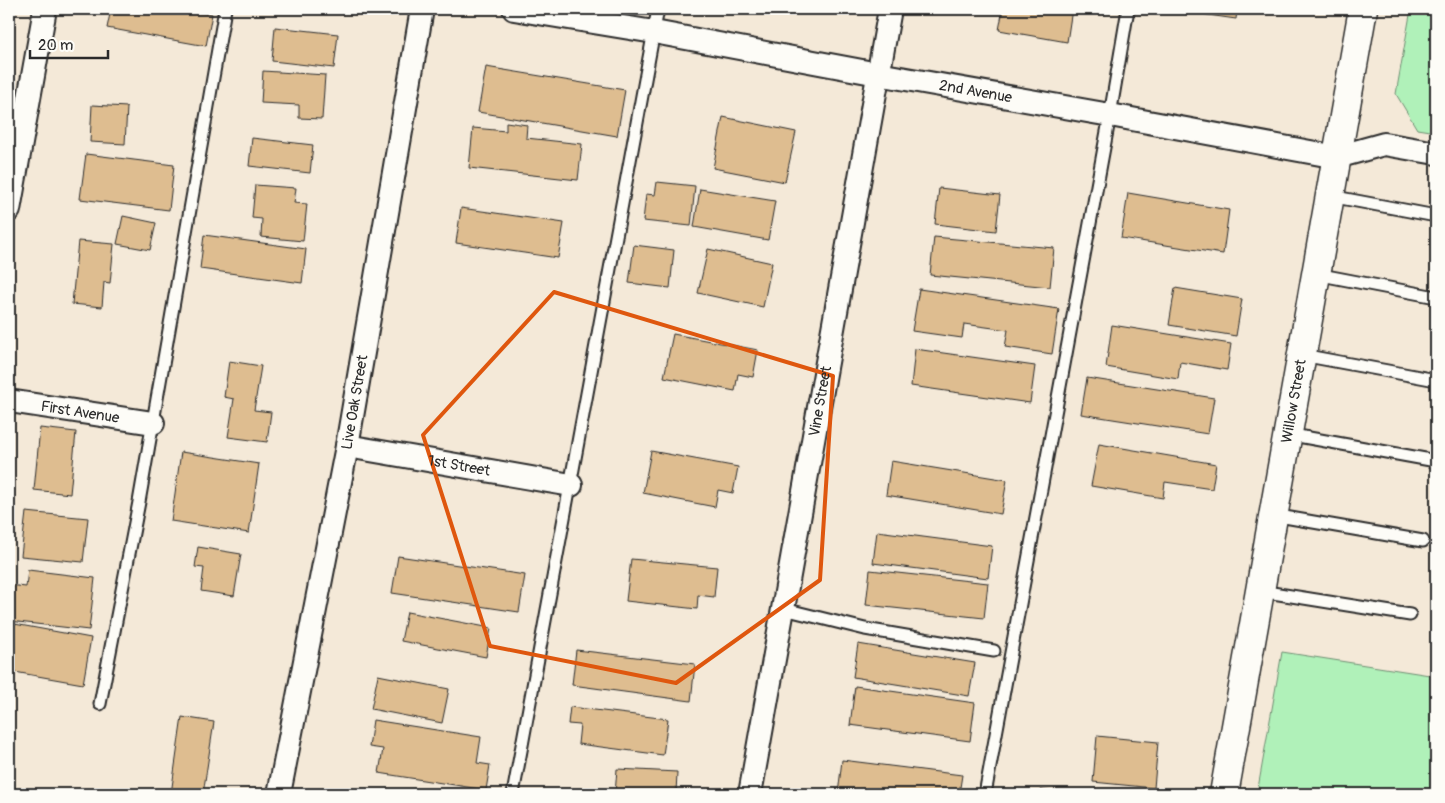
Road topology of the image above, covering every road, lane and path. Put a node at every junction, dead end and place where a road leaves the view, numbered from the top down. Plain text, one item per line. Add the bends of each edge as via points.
1 (45, 9) edge
2 (225, 9) edge
3 (422, 9) edge
4 (514, 9) edge
5 (658, 9) edge
6 (890, 9) edge
7 (1128, 9) edge
8 (1363, 9) edge
9 (654, 32) junction
10 (878, 74) junction
11 (1110, 115) junction
12 (1436, 154) edge
13 (1336, 157) junction
14 (1330, 196) junction
15 (9, 210) edge
16 (1436, 216) edge
17 (1316, 274) junction
18 (1436, 298) edge
19 (1302, 355) junction
20 (1436, 380) edge
21 (9, 401) edge
22 (153, 423) junction
23 (1288, 434) junction
24 (347, 446) junction
25 (1436, 461) edge
26 (570, 485) junction
27 (1273, 515) junction
28 (1423, 541) dead end
29 (1260, 591) junction
30 (784, 608) junction
31 (1410, 615) dead end
32 (994, 651) dead end
33 (100, 704) dead end
34 (279, 794) edge
35 (513, 794) edge
36 (750, 794) edge
37 (985, 794) edge
38 (1224, 794) edge

1 - 15 street
2 - 22 lane
3 - 24 street, Live Oak Street
4 - 9 street, 2nd Avenue
5 - 9 lane
6 - 10 street, Vine Street
7 - 11 lane
8 - 13 street, Willow Street
9 - 10 street, 2nd Avenue
9 - 26 lane
10 - 11 street, 2nd Avenue
10 - 30 street, Vine Street
11 - 13 street, 2nd Avenue
11 - 37 lane
12 - 13 street, 2nd Avenue via 1384,144
13 - 14 street, Willow Street
14 - 16 lane
14 - 17 street, Willow Street
17 - 18 lane
17 - 19 street, Willow Street
19 - 20 lane
19 - 23 street, Willow Street
21 - 22 street, First Avenue
22 - 33 lane
23 - 25 lane
23 - 27 street, Willow Street
24 - 26 street, 1st Street
24 - 34 street, Live Oak Street
26 - 35 lane
27 - 28 lane
27 - 29 street, Willow Street
29 - 31 lane
29 - 38 street, Willow Street
30 - 32 lane via 865,629
30 - 36 street, Vine Street

